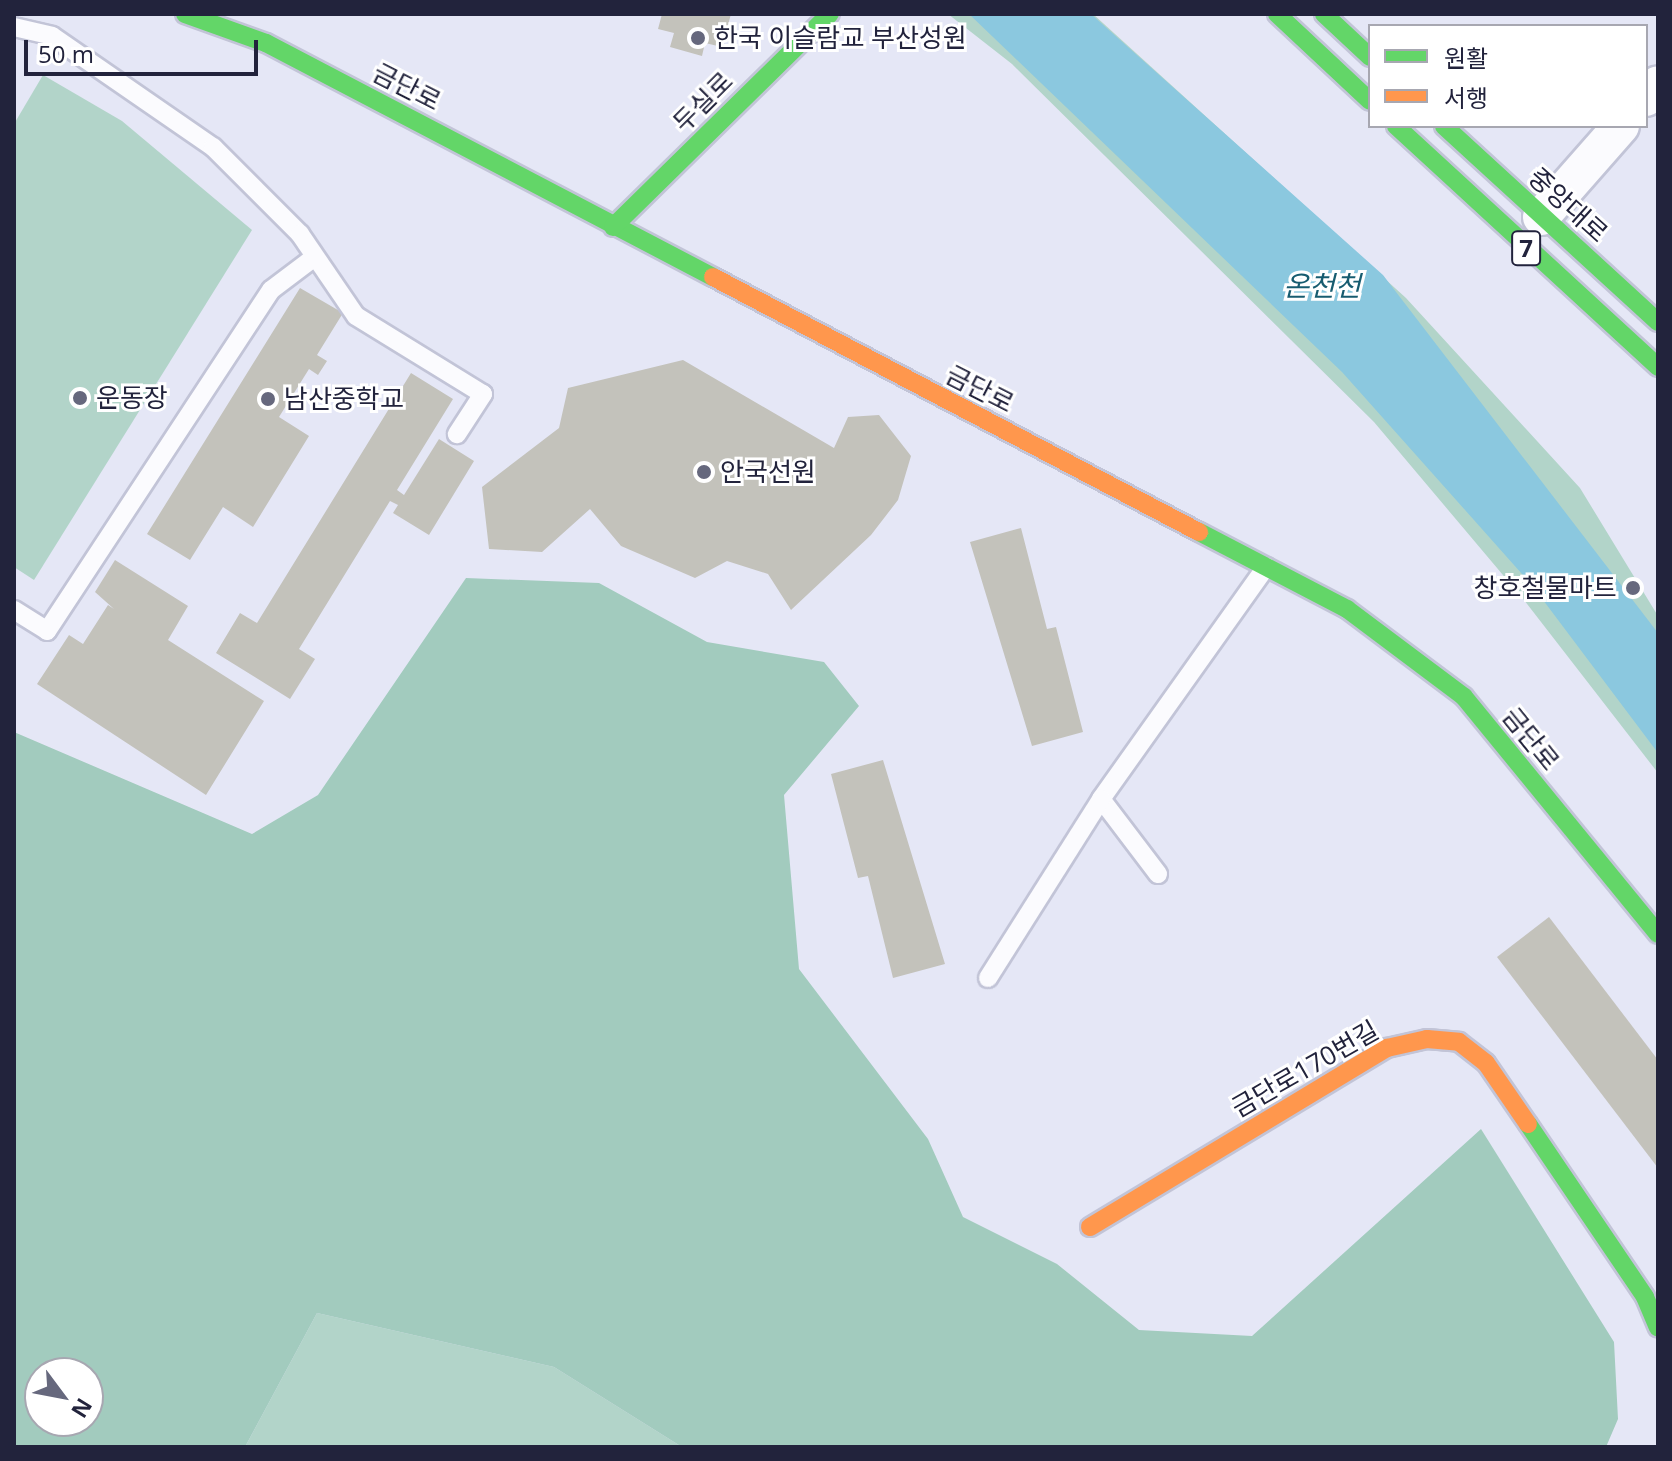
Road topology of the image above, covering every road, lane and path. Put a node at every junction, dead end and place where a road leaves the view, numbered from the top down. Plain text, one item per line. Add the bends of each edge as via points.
1 (185, 14) edge
2 (830, 14) edge
3 (1277, 14) edge
4 (1324, 14) edge
5 (14, 27) edge
6 (1368, 55) edge
7 (1368, 99) edge
8 (1398, 128) edge
9 (1446, 128) edge
10 (1619, 128) edge
11 (1541, 217) junction
12 (613, 227) junction
13 (312, 259) junction
14 (1658, 322) edge
15 (1658, 367) edge
16 (457, 434) dead end
17 (1266, 567) junction
18 (14, 610) edge
19 (1101, 799) junction
20 (1158, 874) dead end
21 (1655, 927) edge
22 (988, 978) dead end
23 (1090, 1227) dead end
24 (1658, 1327) edge

1 - 12 street, 금단로 via 266,43
2 - 12 street, 두실로
3 - 7 street
4 - 6 street
5 - 13 lane via 52,36 213,147 300,234
8 - 15 street, 7
9 - 11 street, 중앙대로 / 7
10 - 11 street
11 - 14 street, 중앙대로 / 7
12 - 17 street, 금단로
13 - 16 lane via 356,316 483,394
13 - 18 lane via 271,290 47,631
17 - 19 lane
17 - 21 street, 금단로 via 1347,609 1464,697
19 - 20 lane
19 - 22 lane
23 - 24 street, 금단로170번길 via 1387,1048 1427,1039 1459,1042 1486,1063 1645,1297

